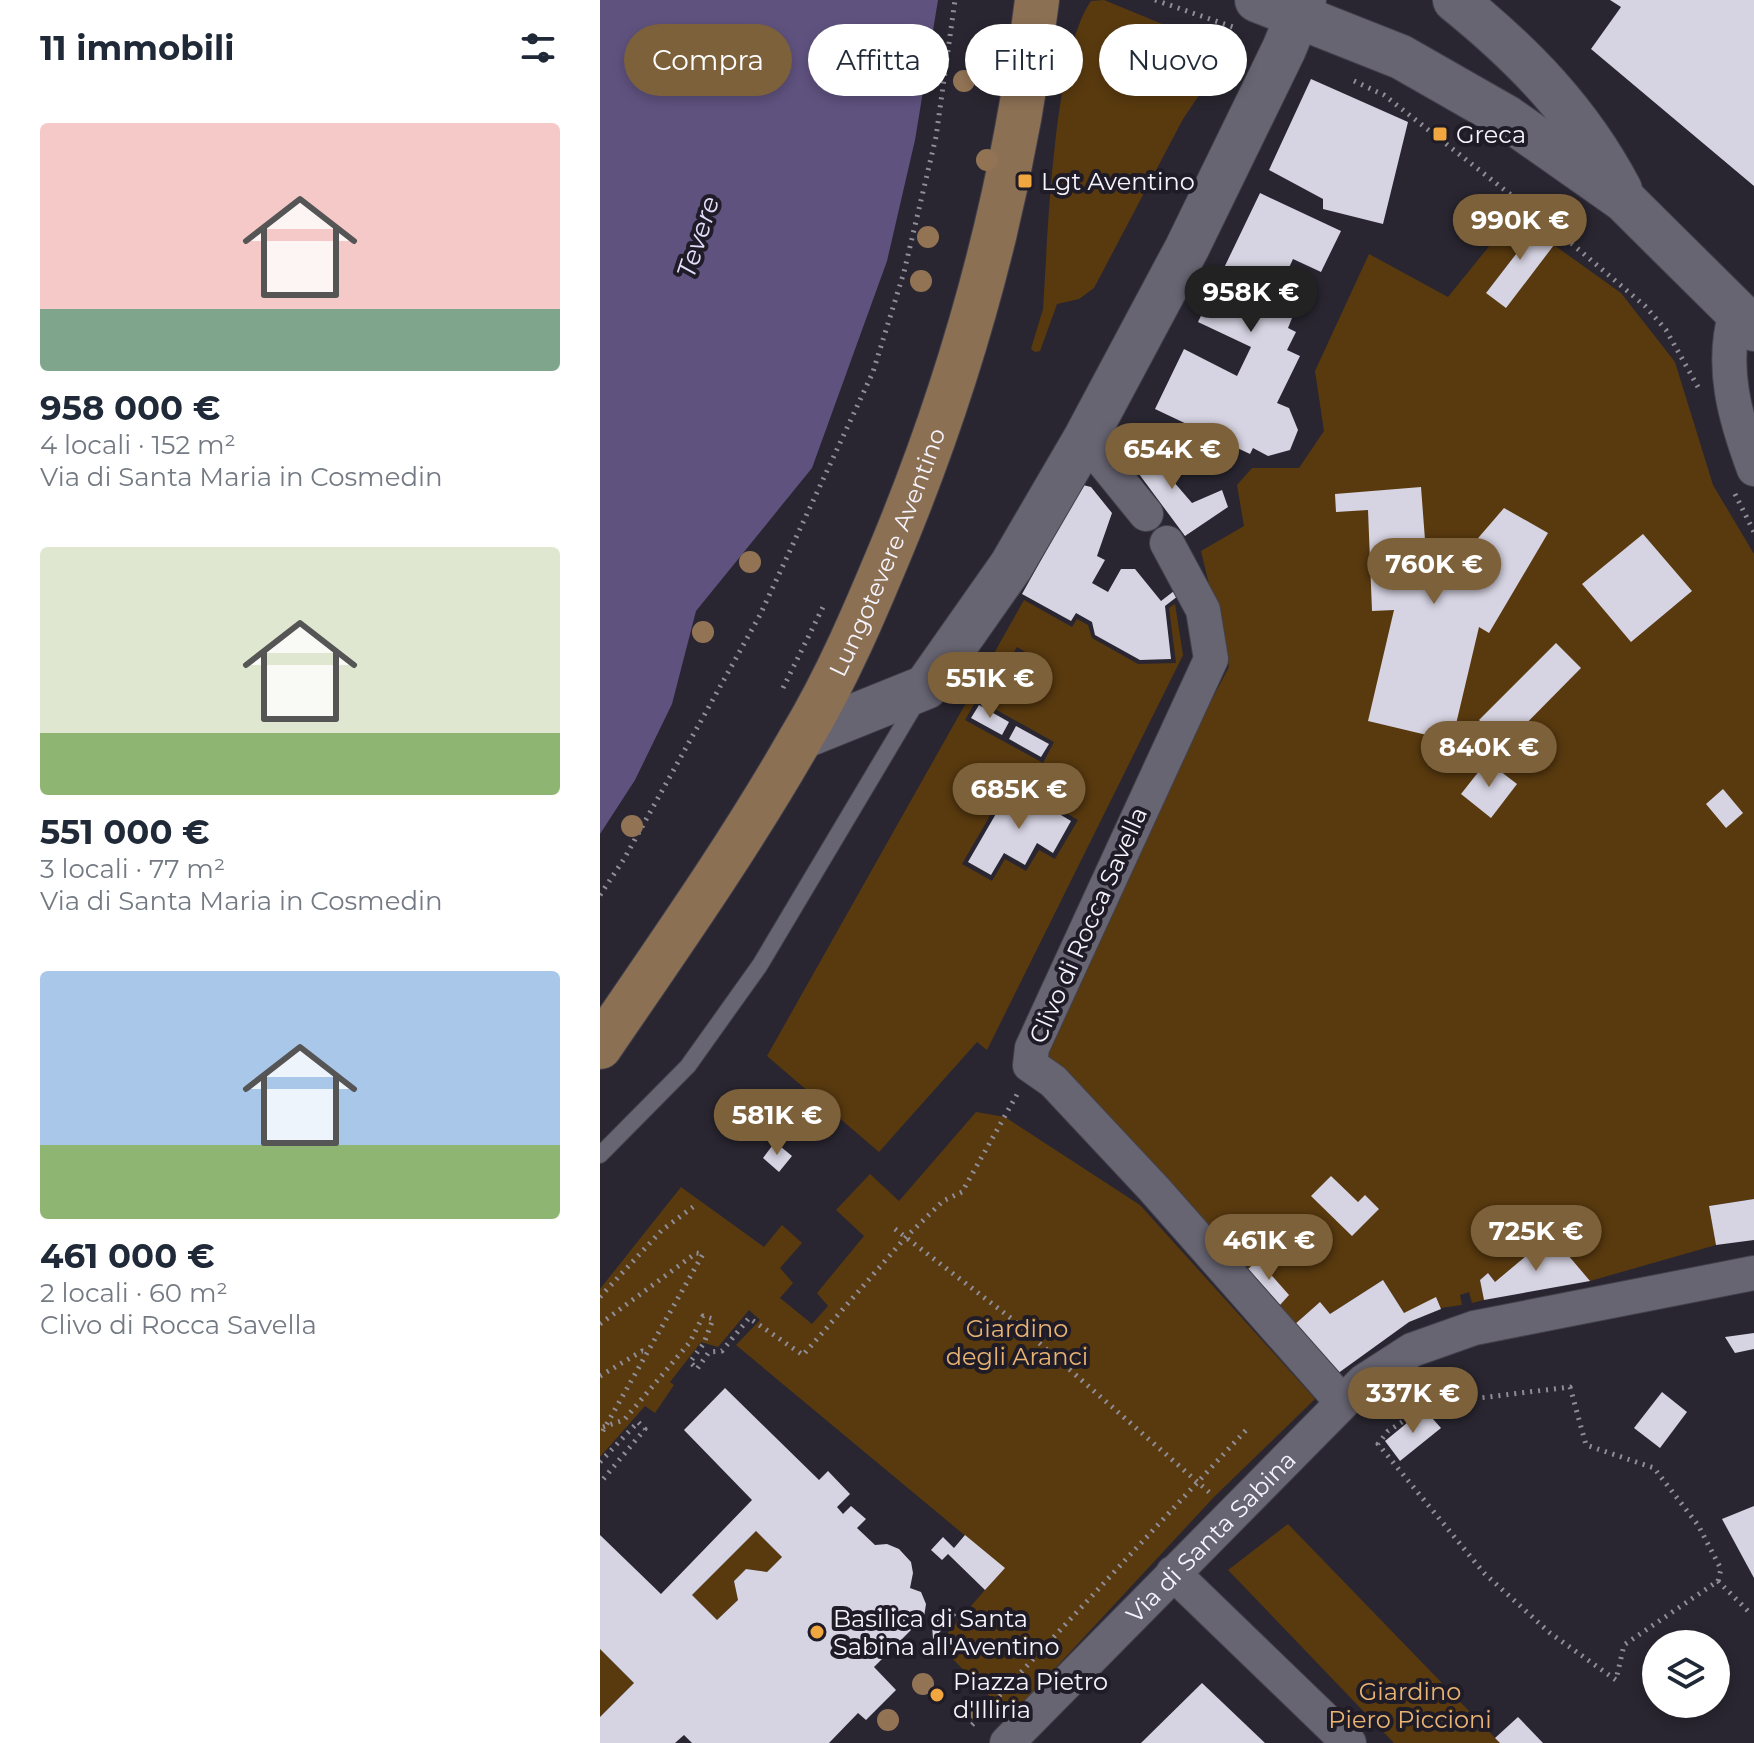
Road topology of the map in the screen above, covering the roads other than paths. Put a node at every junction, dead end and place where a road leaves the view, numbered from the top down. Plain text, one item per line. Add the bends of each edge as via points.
1 (1037, 0) edge
2 (1455, 0) edge
3 (1302, 7) edge
4 (1247, 14) edge
5 (1624, 200) junction
6 (1748, 311) edge
7 (1085, 439) junction
8 (1754, 469) edge
9 (1146, 514) dead end
10 (1167, 543) dead end
11 (926, 687) junction
12 (802, 737) junction
13 (600, 1047) edge
14 (600, 1155) edge
15 (1754, 1273) edge
16 (1342, 1402) junction
17 (1173, 1573) junction
18 (1007, 1743) edge
19 (1349, 1743) edge

1 - 12 main road, Lungotevere Aventino via 1022,112 964,353 930,455 866,609
2 - 5 main road via 1556,93
3 - 4 main road
3 - 5 main road via 1450,83
3 - 7 main road via 1187,248
5 - 6 main road
6 - 8 street via 1728,350 1730,384
7 - 9 street
7 - 11 main road via 1011,566
10 - 16 street, Clivo di Rocca Savella via 1203,610 1211,659 1036,1037 1030,1065 1053,1081 1154,1189
11 - 12 main road
11 - 14 lane via 760,965 688,1066
12 - 13 main road, Lungotevere Aventino
15 - 16 street, Via di Santa Sabina via 1438,1339 1389,1363
16 - 17 street, Via di Santa Sabina
17 - 18 street, Via di Santa Sabina
17 - 19 street

